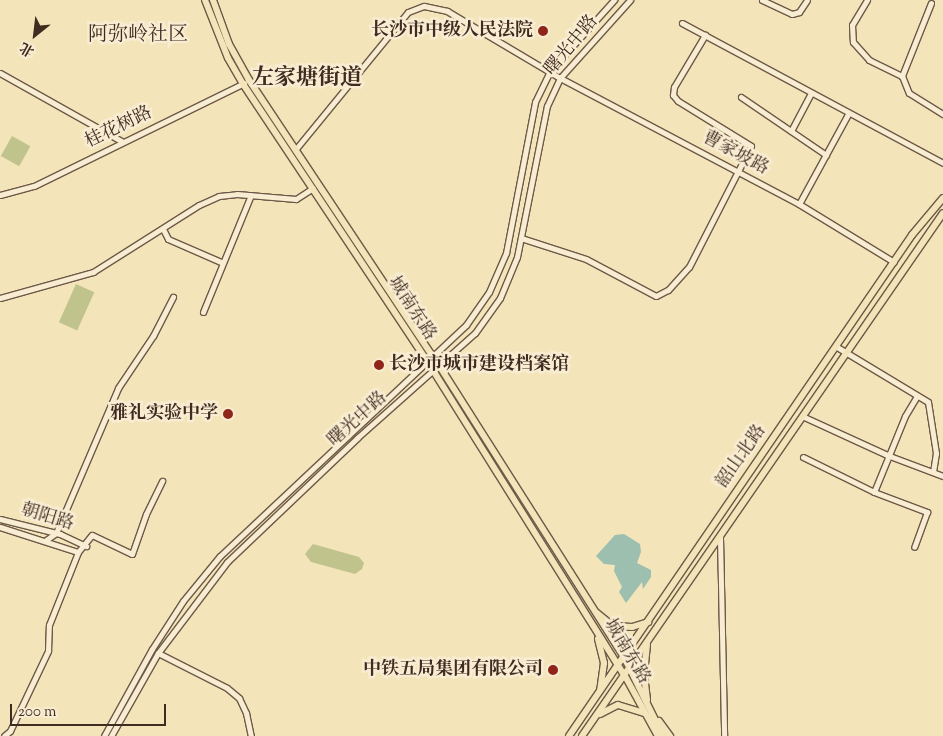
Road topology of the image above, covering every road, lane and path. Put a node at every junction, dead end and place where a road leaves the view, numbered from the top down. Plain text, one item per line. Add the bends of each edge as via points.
1 (205, 0) edge
2 (213, 0) edge
3 (614, 0) edge
4 (762, 0) edge
5 (807, 0) edge
6 (867, 0) edge
7 (628, 1) edge
8 (931, 3) dead end
9 (682, 23) dead end
10 (705, 35) junction
11 (550, 71) junction
12 (0, 73) edge
13 (902, 76) junction
14 (560, 78) junction
15 (246, 82) junction
16 (811, 93) junction
17 (742, 97) dead end
18 (848, 114) junction
19 (943, 114) edge
20 (791, 131) junction
21 (124, 142) junction
22 (295, 150) junction
23 (826, 155) junction
24 (943, 163) edge
25 (740, 172) junction
26 (313, 188) junction
27 (0, 195) edge
28 (251, 195) junction
29 (943, 198) edge
30 (799, 204) junction
31 (943, 213) edge
32 (163, 229) junction
33 (521, 238) junction
34 (221, 262) junction
35 (894, 262) junction
36 (173, 297) dead end
37 (0, 298) edge
38 (203, 312) dead end
39 (837, 347) junction
40 (845, 353) junction
41 (430, 359) junction
42 (437, 369) junction
43 (917, 396) junction
44 (802, 416) junction
45 (887, 455) junction
46 (803, 457) dead end
47 (933, 472) junction
48 (943, 476) edge
49 (162, 480) dead end
50 (874, 492) junction
51 (0, 519) edge
52 (0, 527) edge
53 (56, 533) junction
54 (720, 536) junction
55 (46, 540) junction
56 (86, 546) junction
57 (914, 547) dead end
58 (78, 552) junction
59 (593, 610) junction
60 (648, 622) junction
61 (597, 632) junction
62 (648, 642) junction
63 (158, 653) junction
64 (624, 657) junction
65 (618, 666) junction
66 (630, 668) junction
67 (624, 676) junction
68 (600, 692) junction
69 (647, 710) junction
70 (593, 719) junction
71 (4, 736) edge
72 (104, 736) edge
73 (111, 736) edge
74 (250, 736) edge
75 (569, 736) edge
76 (582, 736) edge
77 (652, 736) edge
78 (660, 736) edge
79 (670, 736) edge
80 (724, 736) edge

1 - 15 main road, 城南东路 via 225,50
2 - 15 main road, 城南东路
3 - 11 street, 曙光中路
4 - 5 street via 792,14 798,12
6 - 13 street via 852,25 853,42 869,60
7 - 14 street, 曙光中路
8 - 13 street
9 - 10 street
10 - 16 street
10 - 25 street via 674,87 673,95 751,146
11 - 14 street, 曹家坡路
11 - 22 street, 曹家坡路 via 447,10 424,6 408,12
11 - 41 street, 曙光中路 via 535,102 506,253 489,292 466,325
12 - 21 street
13 - 19 street via 909,93
14 - 25 street, 曹家坡路
14 - 33 street, 曙光中路 via 547,106
15 - 21 street, 桂花树路
15 - 22 main road, 城南东路
15 - 26 main road, 城南东路
16 - 18 street
16 - 20 street
17 - 20 street
18 - 23 street
18 - 24 street
20 - 23 street
21 - 27 street, 桂花树路 via 34,186
22 - 41 main road, 城南东路
23 - 30 street
25 - 30 street, 曹家坡路
25 - 33 street via 689,267 660,295 649,293 586,259
26 - 28 street via 296,199
26 - 41 main road, 城南东路
28 - 32 street via 219,196
28 - 34 street
29 - 35 main road, 韶山北路
30 - 35 street, 曹家坡路
31 - 40 main road, 韶山北路
32 - 34 street via 168,239
32 - 37 street via 93,272
33 - 42 street, 曙光中路 via 517,257 500,298 475,333
34 - 38 street
35 - 39 main road, 韶山北路
36 - 53 street via 153,336 118,388
39 - 40 street
39 - 60 main road, 韶山北路
40 - 43 street
40 - 44 main road, 韶山北路
41 - 42 main road, 城南东路
41 - 72 street, 曙光中路 via 220,556 178,609
42 - 59 main road, 城南东路
42 - 61 main road, 城南东路
42 - 63 street, 曙光中路 via 357,438 227,562 190,606
43 - 45 street
43 - 47 street via 928,402 936,453
44 - 45 street
44 - 54 main road, 韶山北路
45 - 47 street
45 - 50 street
46 - 50 street
47 - 48 street
49 - 56 street via 132,554 92,535
50 - 57 street via 927,512
51 - 53 street, 朝阳路
52 - 55 street, 朝阳路
53 - 55 street
53 - 56 street, 朝阳路
54 - 62 main road, 韶山北路
54 - 80 street
55 - 58 street, 朝阳路
56 - 58 street
58 - 71 street via 49,625 48,651 10,731
59 - 60 main road via 613,626 632,628
59 - 64 main road, 城南东路
60 - 64 main road, 韶山北路
61 - 65 main road, 城南东路
61 - 68 main road via 604,663
62 - 66 main road, 韶山北路
62 - 69 main road via 644,675
63 - 73 street, 曙光中路
63 - 74 street via 228,688 239,698 246,712
64 - 65 main road, 韶山北路
64 - 66 main road, 城南东路
65 - 67 main road, 城南东路
65 - 68 main road, 韶山北路
66 - 67 main road, 韶山北路
66 - 69 main road, 城南东路
67 - 69 main road, 城南东路
67 - 70 main road, 韶山北路
68 - 75 main road, 韶山北路
69 - 70 main road via 618,705
69 - 77 main road
69 - 78 main road, 城南东路
69 - 79 main road
70 - 76 main road, 韶山北路

